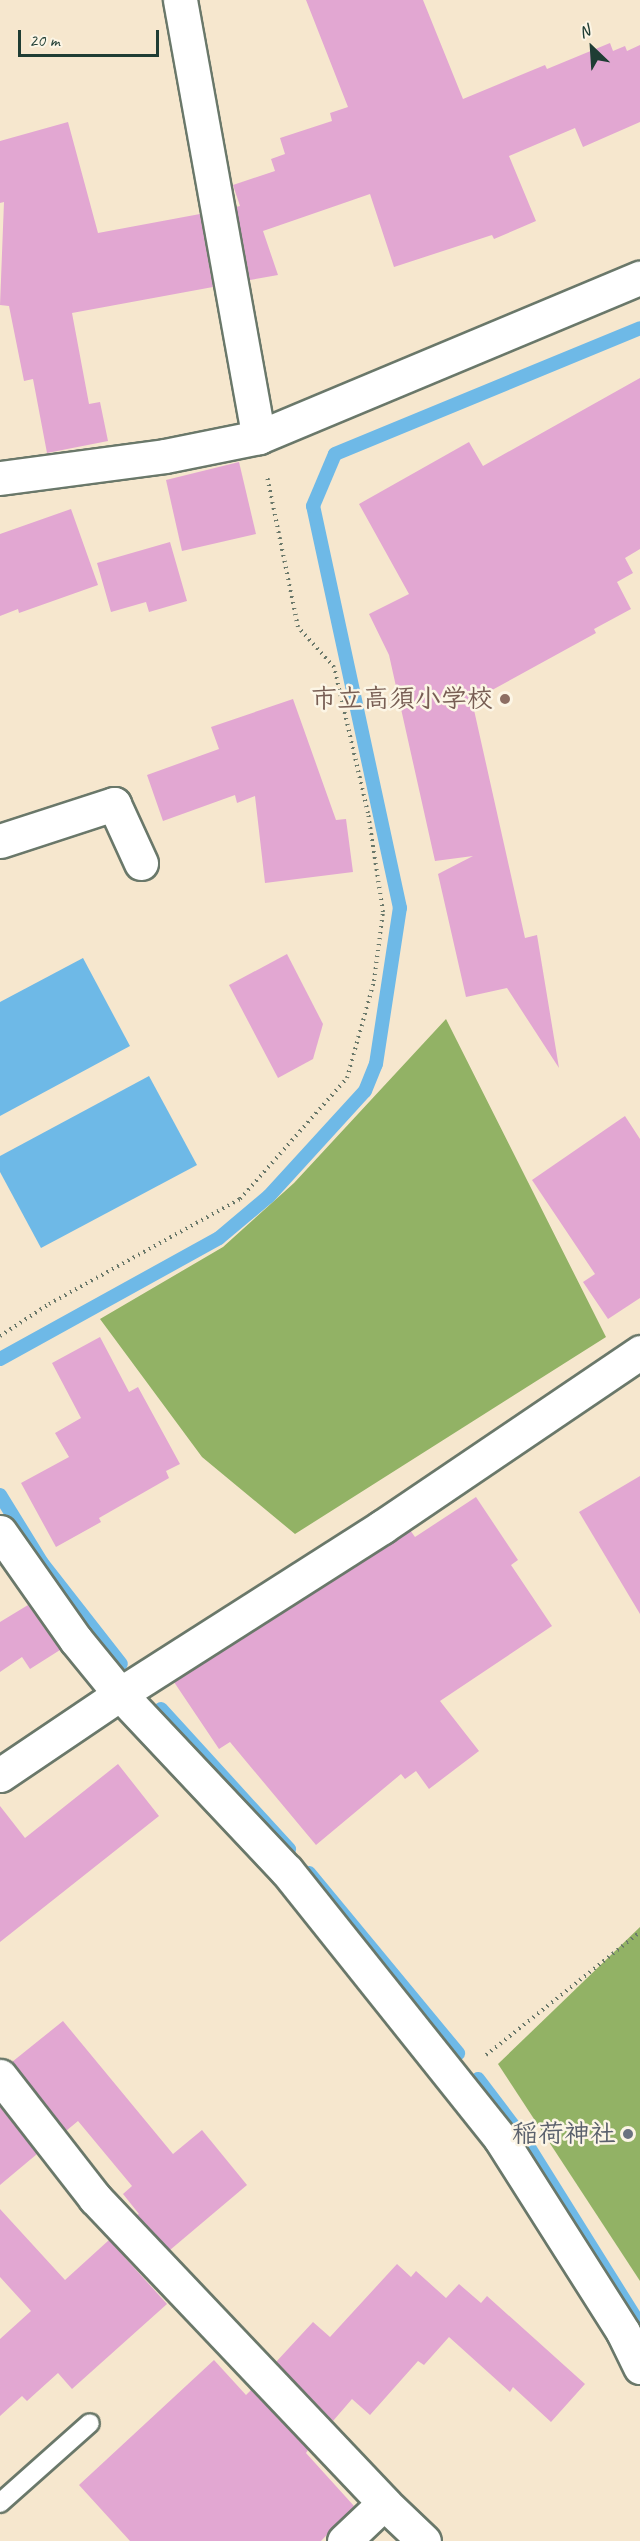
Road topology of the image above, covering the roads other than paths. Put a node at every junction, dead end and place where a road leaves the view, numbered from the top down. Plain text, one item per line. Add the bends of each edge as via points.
1 (180, 0) edge
2 (640, 278) edge
3 (259, 437) junction
4 (0, 478) edge
5 (0, 841) edge
6 (141, 863) dead end
7 (640, 1352) edge
8 (0, 1532) edge
9 (120, 1694) junction
10 (0, 1775) edge
11 (0, 2076) edge
12 (640, 2367) edge
13 (90, 2423) dead end
14 (384, 2503) junction
15 (0, 2504) edge
16 (344, 2541) edge
17 (424, 2541) edge

1 - 3 street
2 - 3 street
3 - 4 street via 165,456
5 - 6 street via 114,804
7 - 9 street via 382,1527
8 - 9 street via 76,1640
9 - 10 street
9 - 12 street via 286,1871 500,2138 623,2332
11 - 14 street via 95,2198
13 - 15 lane
14 - 16 street
14 - 17 street

